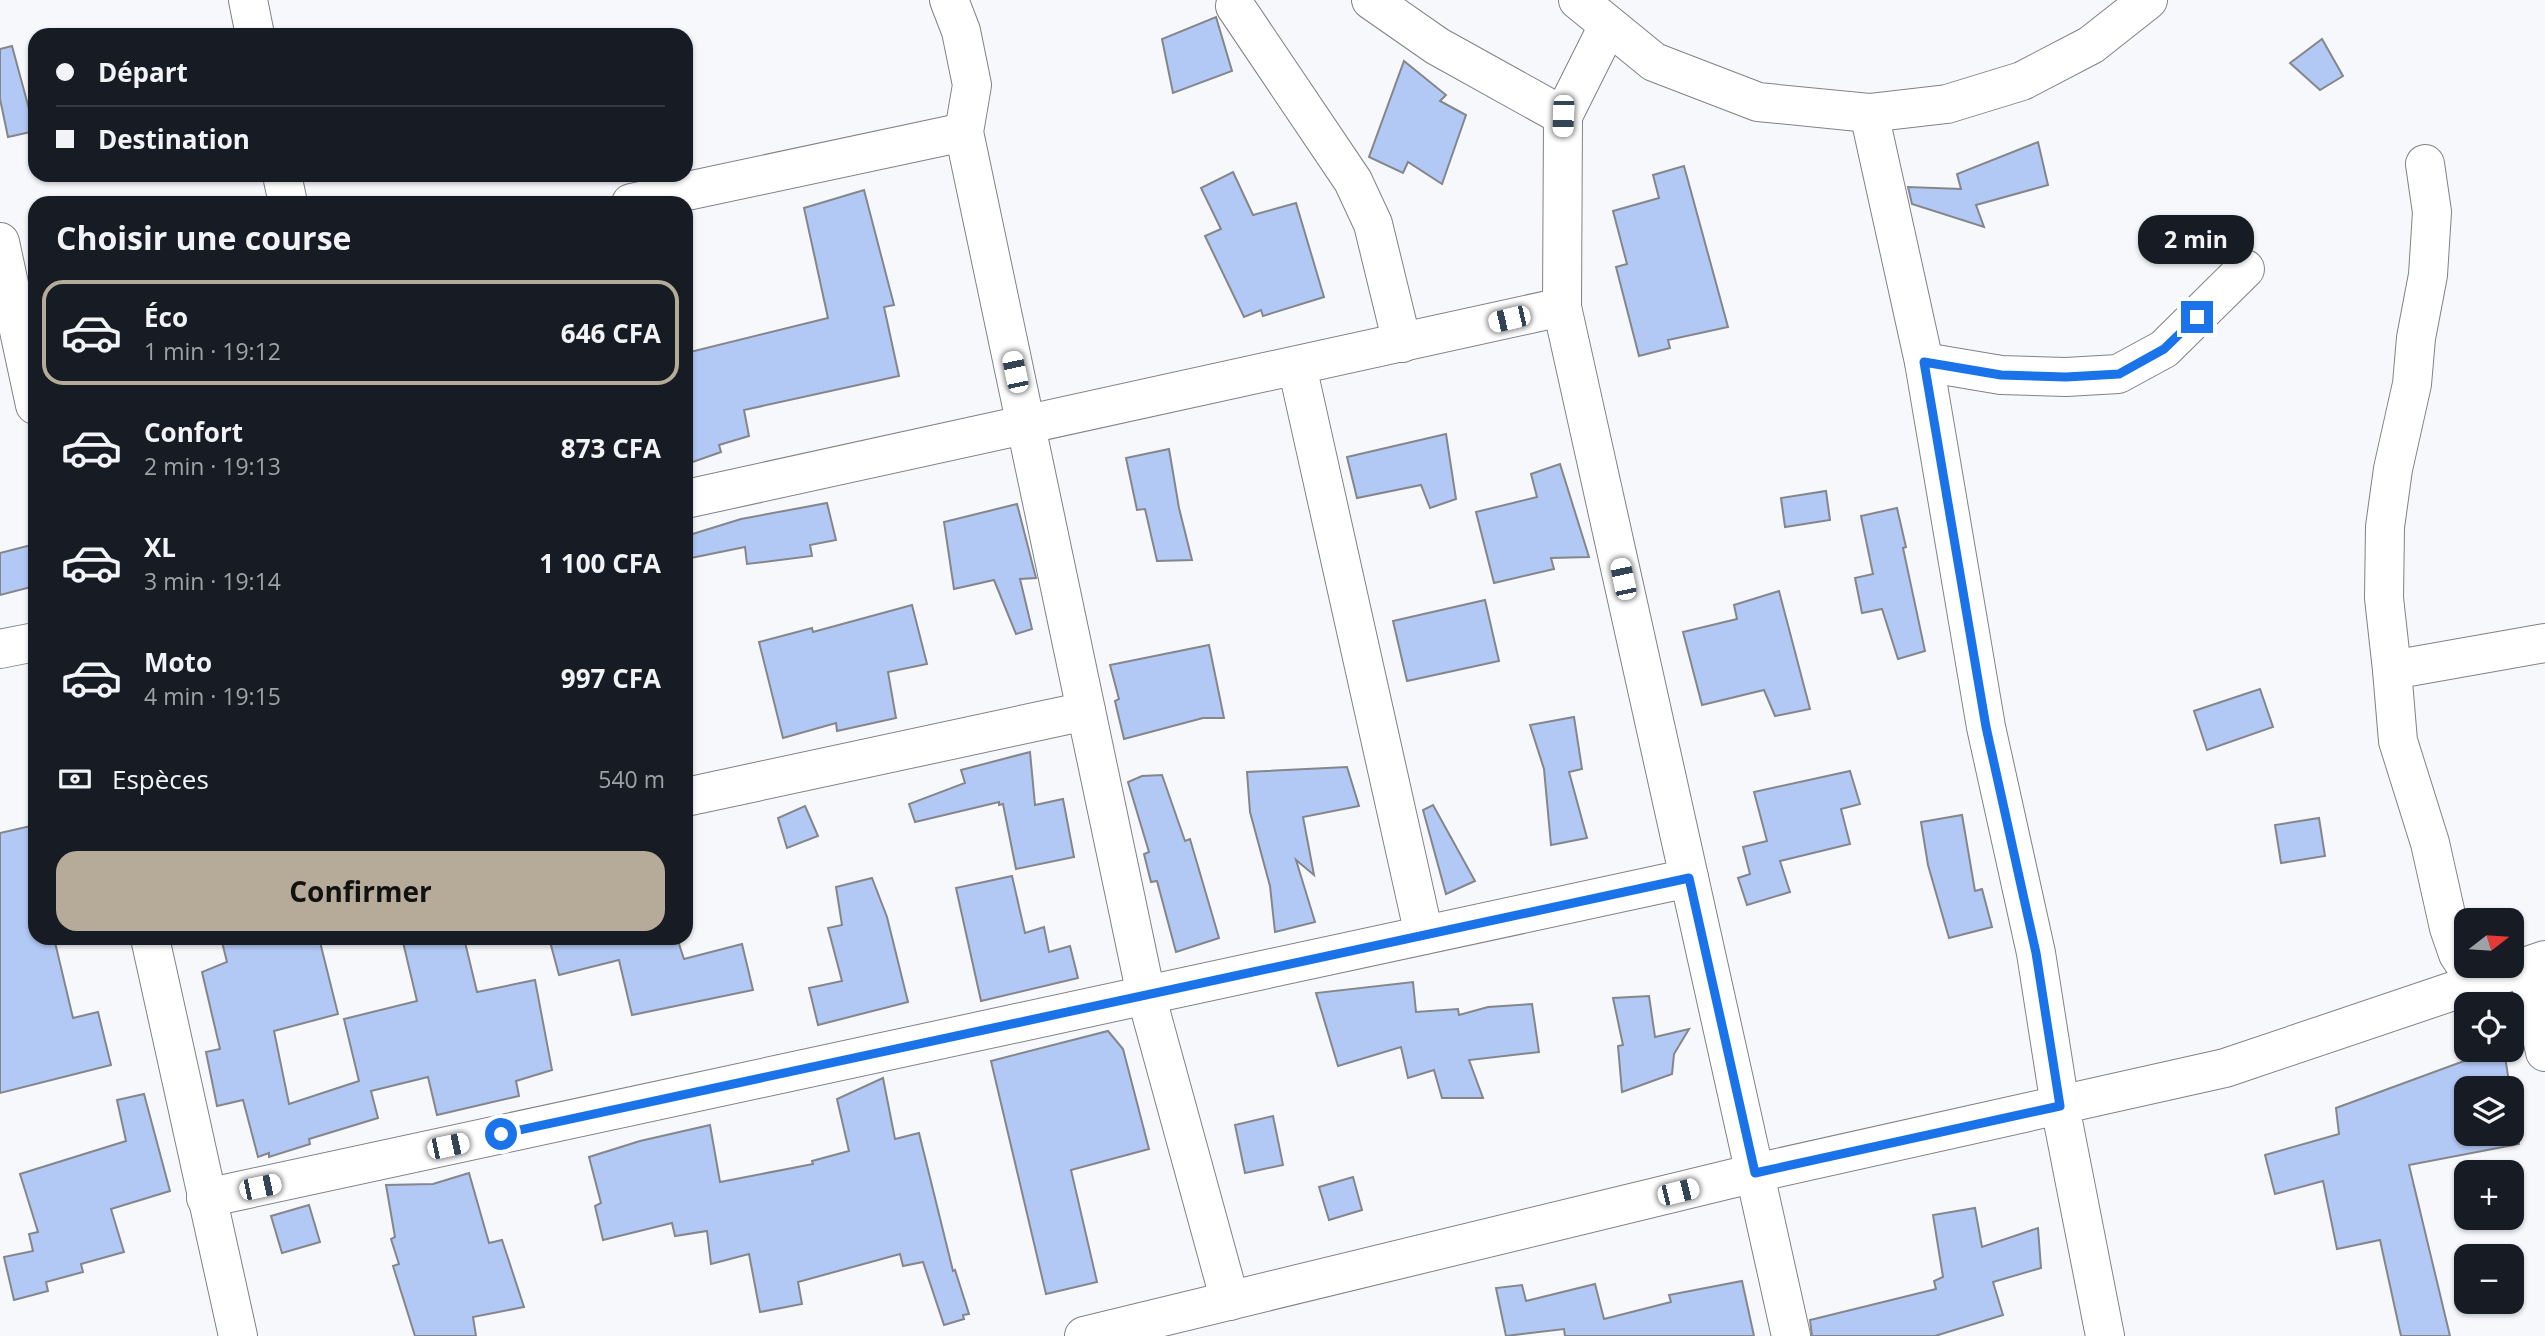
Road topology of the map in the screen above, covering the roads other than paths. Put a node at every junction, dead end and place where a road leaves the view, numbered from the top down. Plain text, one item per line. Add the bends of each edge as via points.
1 (248, 0) edge
2 (949, 0) edge
3 (1371, 0) edge
4 (1578, 0) edge
5 (2148, 0) edge
6 (1235, 6) dead end
7 (1608, 26) junction
8 (254, 28) edge
9 (1869, 113) junction
10 (1563, 116) junction
11 (964, 132) junction
12 (2425, 164) dead end
13 (664, 196) edge
14 (0, 242) edge
15 (2245, 269) dead end
16 (1562, 307) junction
17 (1402, 343) junction
18 (1924, 362) junction
19 (1297, 366) junction
20 (28, 372) edge
21 (1026, 426) junction
22 (693, 497) edge
23 (28, 643) edge
24 (2545, 643) edge
25 (0, 649) edge
26 (2392, 670) junction
27 (1086, 711) junction
28 (693, 795) edge
29 (1689, 878) junction
30 (1424, 935) junction
31 (152, 945) edge
32 (2536, 963) edge
33 (2477, 983) junction
34 (1146, 995) junction
35 (2545, 1052) edge
36 (2060, 1106) junction
37 (1755, 1173) junction
38 (206, 1198) junction
39 (1230, 1301) junction
40 (238, 1336) edge
41 (1084, 1336) edge
42 (1791, 1336) edge
43 (2105, 1336) edge

1 - 8 street
2 - 11 street via 972,85
3 - 10 street via 1437,46
4 - 7 street
5 - 9 street via 2091,45 2021,81 1947,104
6 - 17 street via 1353,181 1373,224
7 - 9 street via 1654,62 1758,102
7 - 10 street
9 - 18 street
10 - 16 street
11 - 13 street
11 - 21 street
12 - 26 street via 2432,212 2428,275 2385,527
14 - 20 street
15 - 18 street via 2164,349 2119,374 2001,375
16 - 17 street
16 - 29 street
17 - 19 street
18 - 36 street via 1986,727 2036,953
19 - 21 street
19 - 30 street
21 - 22 street
21 - 27 street
23 - 25 street
24 - 26 street
26 - 33 street via 2398,741 2430,843 2449,928 2458,954
27 - 28 street
27 - 34 street
29 - 30 street
29 - 37 street
30 - 34 street
31 - 38 street
32 - 33 street
32 - 35 street
33 - 36 street via 2225,1068
34 - 38 street
34 - 39 street
36 - 37 street
36 - 43 street
37 - 39 street
37 - 42 street
38 - 40 street
39 - 41 street

